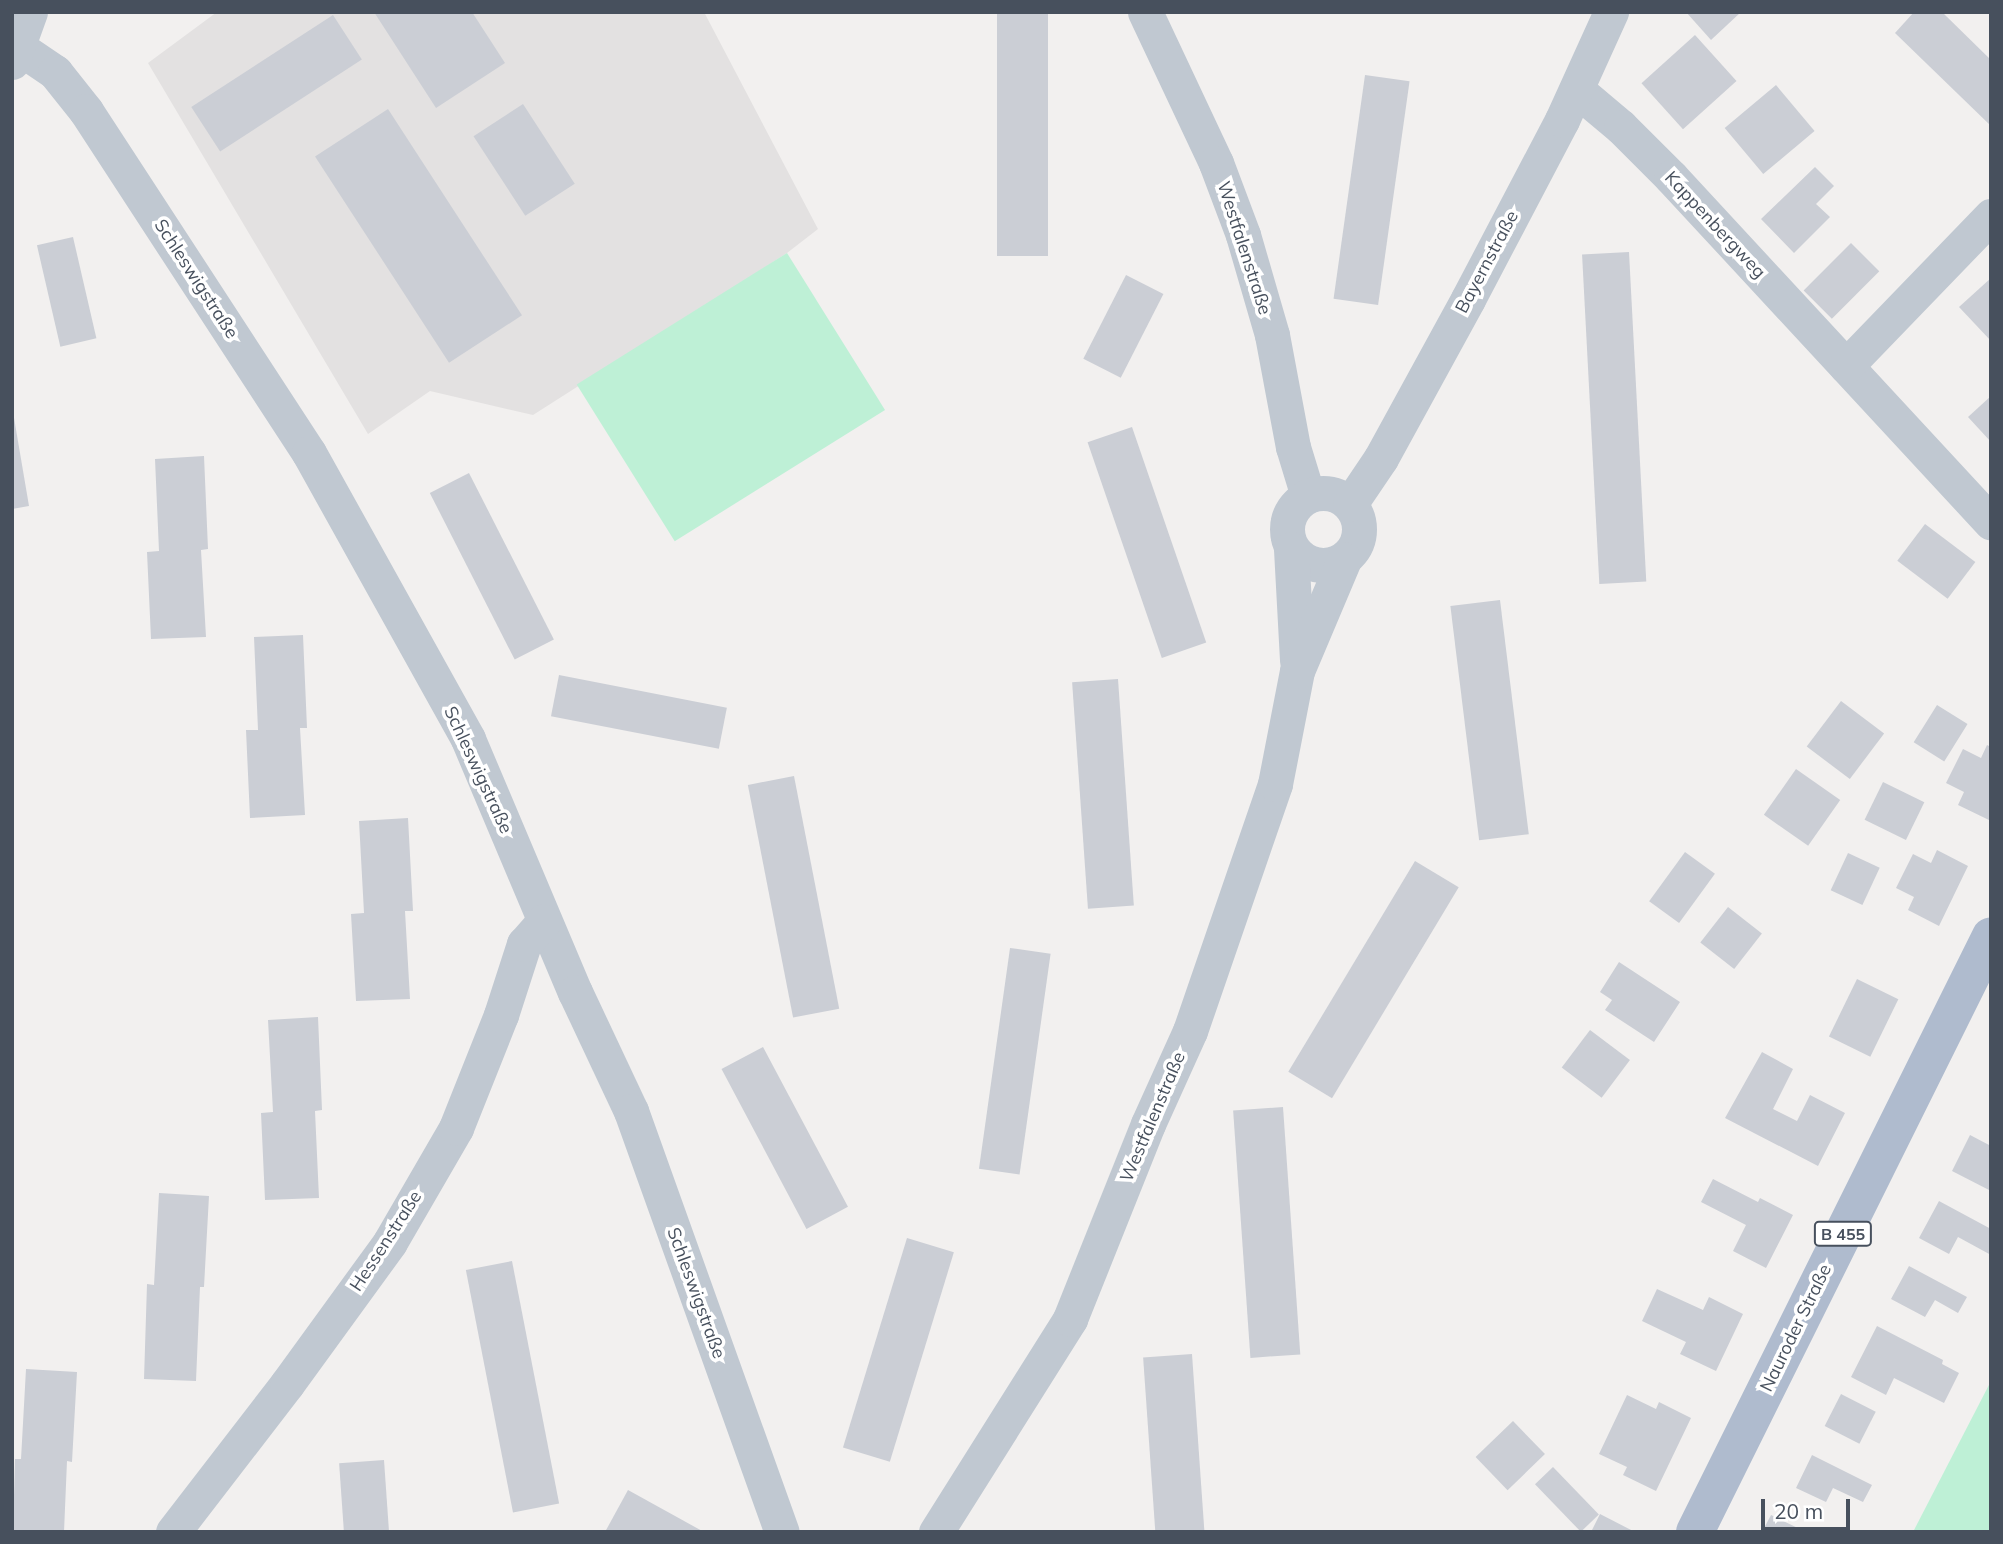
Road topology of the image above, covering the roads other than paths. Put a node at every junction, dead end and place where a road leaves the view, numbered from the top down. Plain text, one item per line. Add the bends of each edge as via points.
1 (30, 12) edge
2 (1145, 12) edge
3 (1611, 12) edge
4 (15, 54) edge
5 (1577, 90) junction
6 (1991, 216) edge
7 (1846, 366) junction
8 (1308, 496) junction
9 (1350, 504) junction
10 (1991, 523) edge
11 (1291, 549) junction
12 (1344, 560) junction
13 (1297, 671) junction
14 (544, 921) junction
15 (1991, 936) edge
16 (173, 1532) edge
17 (782, 1532) edge
18 (936, 1532) edge
19 (1695, 1532) edge

1 - 4 street
2 - 8 street, Westfalenstraße via 1216,163 1243,235 1272,335 1293,447
3 - 5 street, Bayernstraße
4 - 14 street, Schleswigstraße via 55,72 86,111 309,453 468,738
5 - 7 street, Kappenbergweg via 1671,177
5 - 9 street, Bayernstraße via 1415,397 1367,483
6 - 7 street
7 - 10 street, Kappenbergweg
8 - 9 street via 1330,494
8 - 11 street via 1298,503 1286,524
9 - 12 street via 1360,527 1358,540
11 - 12 street via 1299,558 1321,566
11 - 13 street, Westfalenstraße
12 - 13 street, Westfalenstraße
13 - 18 street, Westfalenstraße via 1275,784 1190,1031 1070,1319
14 - 16 street, Hessenstraße via 524,944 456,1128 390,1242
14 - 17 street, Schleswigstraße via 631,1111
15 - 19 main road, Nauroder Straße / B 455

